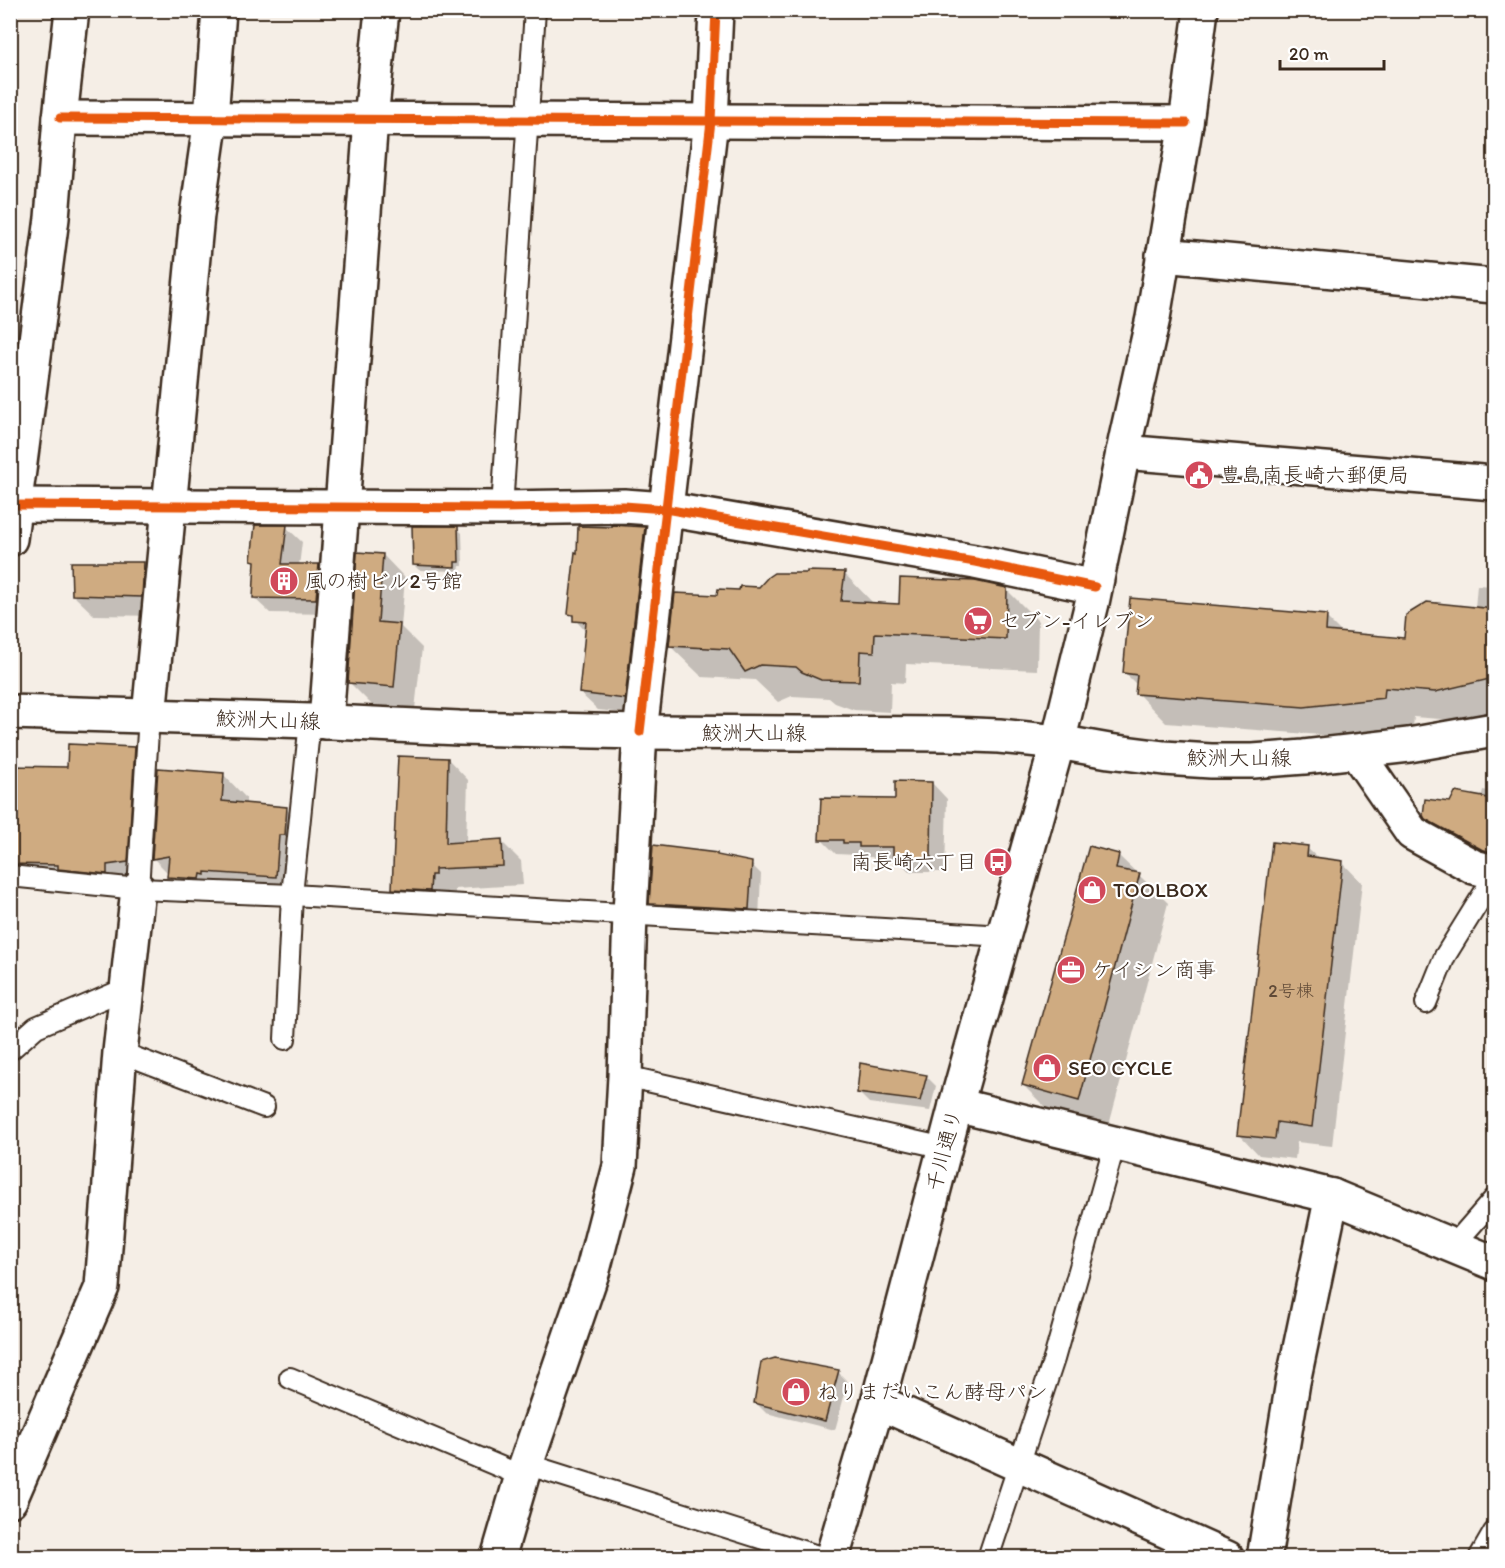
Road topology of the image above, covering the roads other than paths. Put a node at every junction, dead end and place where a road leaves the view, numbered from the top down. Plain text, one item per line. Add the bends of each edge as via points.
1 (72, 10) edge
2 (219, 10) edge
3 (382, 10) edge
4 (535, 10) edge
5 (716, 10) edge
6 (1201, 10) edge
7 (60, 118) junction
8 (211, 118) junction
9 (371, 119) junction
10 (527, 120) junction
11 (711, 121) junction
12 (1186, 123) junction
13 (1163, 255) junction
14 (1494, 286) edge
15 (1123, 452) junction
16 (1494, 483) edge
17 (12, 506) edge
18 (170, 507) junction
19 (341, 507) junction
20 (502, 508) junction
21 (665, 509) junction
22 (10, 539) edge
23 (1095, 587) junction
24 (10, 712) edge
25 (149, 716) junction
26 (318, 721) junction
27 (1494, 730) edge
28 (640, 732) junction
29 (1059, 742) junction
30 (1356, 752) junction
31 (1494, 872) edge
32 (10, 876) edge
33 (1494, 877) edge
34 (138, 889) junction
35 (292, 895) junction
36 (630, 913) junction
37 (1005, 936) junction
38 (127, 988) junction
39 (1426, 1003) dead end
40 (285, 1039) dead end
41 (10, 1050) edge
42 (120, 1052) junction
43 (625, 1076) junction
44 (956, 1105) junction
45 (264, 1107) dead end
46 (1115, 1143) junction
47 (945, 1148) junction
48 (1332, 1196) junction
49 (1494, 1199) edge
50 (1453, 1245) junction
51 (1494, 1263) edge
52 (290, 1378) dead end
53 (878, 1402) junction
54 (1019, 1465) junction
55 (524, 1470) junction
56 (10, 1500) edge
57 (1494, 1532) edge
58 (498, 1557) edge
59 (824, 1557) edge
60 (832, 1557) edge
61 (988, 1557) edge
62 (1227, 1557) edge
63 (1264, 1557) edge
64 (1479, 1557) edge

1 - 7 street
2 - 8 street
3 - 9 street
4 - 10 lane
5 - 11 street
6 - 12 street, 千川通り
7 - 8 street
7 - 17 street via 52,218
8 - 9 street
8 - 18 street via 196,214
9 - 10 street
9 - 19 street
10 - 11 street
10 - 20 lane
11 - 12 street
11 - 21 street
12 - 13 street, 千川通り
13 - 14 street
13 - 15 street, 千川通り
15 - 16 street
15 - 23 street, 千川通り
17 - 18 street
17 - 22 street
18 - 19 street
18 - 25 street
19 - 20 street
19 - 26 street
20 - 21 street
21 - 23 street via 975,562
21 - 28 street
23 - 29 street, 千川通り
24 - 25 street, 鮫洲大山線
25 - 26 street, 鮫洲大山線
25 - 34 lane
26 - 28 street, 鮫洲大山線
26 - 35 lane
27 - 30 street, 鮫洲大山線
28 - 29 street, 鮫洲大山線 via 949,734
28 - 36 street
29 - 30 street, 鮫洲大山線 via 1211,761
29 - 37 street, 千川通り
30 - 31 street via 1412,833 1473,867
32 - 34 lane
33 - 39 lane via 1445,956
34 - 35 lane
34 - 38 street
35 - 36 lane
35 - 40 lane
36 - 37 lane
36 - 43 street
37 - 44 street, 千川通り
38 - 41 lane via 36,1027
38 - 42 street
42 - 45 lane
42 - 56 street via 102,1287
43 - 47 lane
43 - 55 street via 620,1166 593,1270
44 - 46 street
44 - 47 street, 千川通り
46 - 48 street
46 - 54 lane via 1054,1359
47 - 53 street, 千川通り
48 - 50 street
48 - 63 street via 1293,1382
49 - 50 lane
50 - 51 street
52 - 55 lane
53 - 54 street
53 - 60 street, 千川通り
54 - 61 lane
54 - 62 street
55 - 58 street
55 - 59 lane
57 - 64 lane

